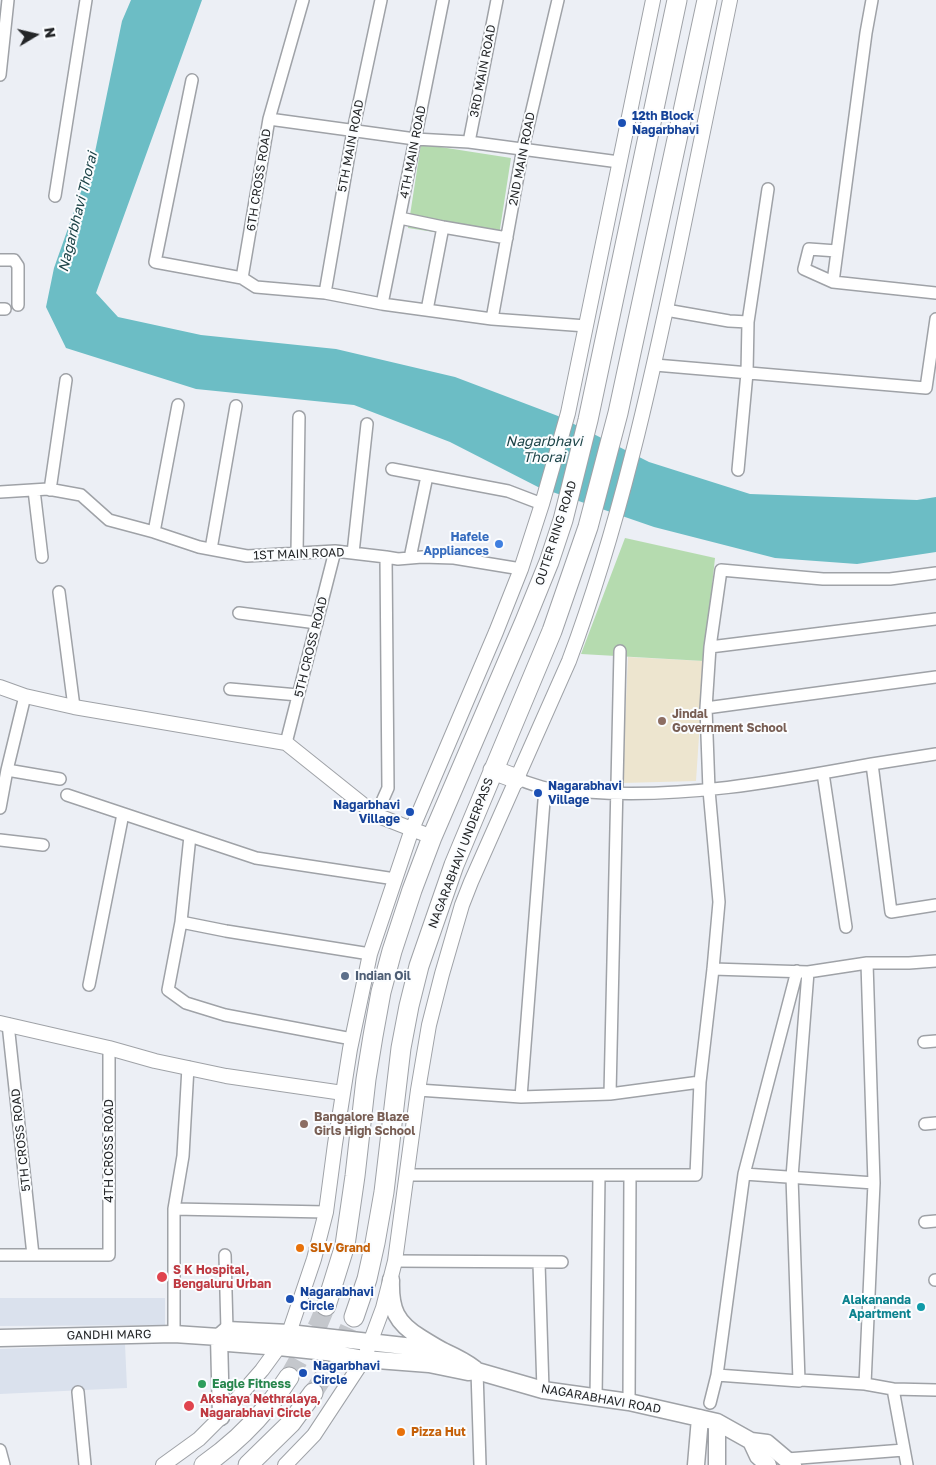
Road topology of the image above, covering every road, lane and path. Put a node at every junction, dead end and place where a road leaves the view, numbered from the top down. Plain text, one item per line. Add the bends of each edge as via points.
1 (8, 0) edge
2 (86, 0) edge
3 (303, 0) edge
4 (381, 0) edge
5 (443, 0) edge
6 (497, 0) edge
7 (558, 0) edge
8 (653, 0) edge
9 (677, 0) edge
10 (708, 0) edge
11 (730, 0) edge
12 (872, 0) edge
13 (0, 75) edge
14 (192, 80) dead end
15 (269, 119) junction
16 (353, 131) junction
17 (415, 139) junction
18 (469, 142) junction
19 (523, 148) junction
20 (619, 162) junction
21 (768, 189) dead end
22 (55, 196) dead end
23 (400, 218) junction
24 (443, 227) junction
25 (507, 238) junction
26 (837, 251) junction
27 (0, 260) edge
28 (242, 278) junction
29 (832, 282) junction
30 (325, 293) junction
31 (936, 293) edge
32 (382, 304) junction
33 (18, 305) dead end
34 (427, 310) junction
35 (666, 310) junction
36 (492, 319) junction
37 (936, 319) edge
38 (748, 322) junction
39 (586, 326) junction
40 (655, 365) junction
41 (747, 373) junction
42 (66, 380) dead end
43 (178, 405) dead end
44 (236, 406) dead end
45 (299, 417) dead end
46 (368, 424) dead end
47 (392, 469) dead end
48 (738, 470) dead end
49 (427, 476) junction
50 (34, 490) junction
51 (50, 490) junction
52 (0, 492) edge
53 (544, 498) junction
54 (154, 532) junction
55 (211, 549) junction
56 (335, 551) junction
57 (298, 553) junction
58 (353, 553) junction
59 (42, 557) dead end
60 (386, 557) junction
61 (410, 558) junction
62 (521, 569) junction
63 (936, 573) edge
64 (59, 592) dead end
65 (239, 613) dead end
66 (936, 619) edge
67 (317, 623) junction
68 (710, 647) junction
69 (620, 651) dead end
70 (936, 677) edge
71 (0, 688) edge
72 (230, 689) dead end
73 (298, 695) junction
74 (25, 696) junction
75 (74, 706) junction
76 (706, 708) junction
77 (286, 743) junction
78 (936, 754) edge
79 (872, 764) junction
80 (7, 770) junction
81 (493, 770) junction
82 (823, 773) junction
83 (60, 779) dead end
84 (517, 779) junction
85 (545, 788) junction
86 (709, 790) junction
87 (617, 794) junction
88 (67, 795) dead end
89 (0, 808) edge
90 (123, 814) junction
91 (376, 815) junction
92 (412, 829) junction
93 (190, 836) junction
94 (432, 837) junction
95 (0, 840) edge
96 (43, 845) dead end
97 (395, 880) junction
98 (936, 905) edge
99 (182, 922) junction
100 (846, 927) dead end
101 (370, 954) junction
102 (936, 961) edge
103 (868, 963) junction
104 (713, 969) junction
105 (802, 971) junction
106 (89, 985) dead end
107 (4, 1023) edge
108 (352, 1038) junction
109 (936, 1041) edge
110 (924, 1042) dead end
111 (109, 1048) junction
112 (188, 1067) junction
113 (700, 1082) junction
114 (418, 1090) junction
115 (343, 1093) junction
116 (610, 1094) junction
117 (521, 1097) junction
118 (744, 1174) junction
119 (408, 1175) junction
120 (630, 1175) junction
121 (599, 1176) junction
122 (792, 1177) junction
123 (874, 1184) junction
124 (174, 1209) junction
125 (326, 1212) junction
126 (0, 1255) edge
127 (33, 1255) junction
128 (225, 1255) dead end
129 (395, 1261) junction
130 (562, 1262) dead end
131 (539, 1263) junction
132 (391, 1280) junction
133 (326, 1306) tunnel mouth
134 (354, 1317) tunnel mouth
135 (223, 1333) junction
136 (289, 1333) junction
137 (174, 1334) junction
138 (0, 1338) edge
139 (370, 1342) junction
140 (279, 1347) junction
141 (440, 1350) junction
142 (364, 1358) junction
143 (477, 1371) junction
144 (717, 1375) junction
145 (289, 1377) tunnel mouth
146 (799, 1381) junction
147 (865, 1384) junction
148 (893, 1389) junction
149 (543, 1390) junction
150 (936, 1390) edge
151 (78, 1392) dead end
152 (313, 1393) tunnel mouth
153 (596, 1398) junction
154 (629, 1402) junction
155 (710, 1403) junction
156 (222, 1417) junction
157 (700, 1418) junction
158 (717, 1422) junction
159 (751, 1441) junction
160 (0, 1450) edge
161 (904, 1450) junction
162 (790, 1462) edge
163 (4, 1465) edge
164 (85, 1465) edge
165 (163, 1465) edge
166 (204, 1465) edge
167 (248, 1465) edge
168 (285, 1465) edge
169 (480, 1465) edge
170 (696, 1465) edge
171 (717, 1465) edge
172 (768, 1465) edge
173 (907, 1465) edge

1 - 13 street
2 - 22 street
3 - 15 street, 6TH CROSS ROAD
4 - 16 street, 5TH MAIN ROAD
5 - 17 street, 4TH MAIN ROAD
6 - 18 street, 3RD MAIN ROAD
7 - 19 street, 2ND MAIN ROAD
8 - 20 street
9 - 94 highway, OUTER RING ROAD via 588,420 563,520 525,621
10 - 81 highway via 612,439 588,527 552,631
11 - 35 street
12 - 26 street
14 - 28 street via 155,262
15 - 16 street
15 - 28 street, 6TH CROSS ROAD
16 - 17 street
16 - 30 street, 5TH MAIN ROAD
17 - 18 street
17 - 23 street, 4TH MAIN ROAD
18 - 19 street
19 - 20 street
19 - 25 street, 2ND MAIN ROAD
20 - 39 street
21 - 38 street
23 - 24 street
23 - 32 street, 4TH MAIN ROAD
24 - 25 street
24 - 34 street
25 - 36 street, 2ND MAIN ROAD
26 - 29 street
26 - 29 street via 809,249 804,269
27 - 33 street via 14,260 18,266
28 - 30 street via 256,287
29 - 31 street
30 - 32 street
32 - 34 street
34 - 36 street
35 - 38 street
35 - 40 street
36 - 39 street
37 - 41 street via 926,388
38 - 41 street
39 - 53 street via 568,413
40 - 41 street
40 - 84 street via 599,573 572,651
41 - 48 street
42 - 51 street
43 - 54 street
44 - 55 street
45 - 57 street
46 - 58 street
47 - 49 street
49 - 53 street
49 - 61 street
50 - 51 street, 1ST MAIN ROAD
50 - 52 street, 1ST MAIN ROAD
50 - 59 street
51 - 54 street, 1ST MAIN ROAD via 82,496 109,520
53 - 62 street
54 - 55 street, 1ST MAIN ROAD
55 - 57 street, 1ST MAIN ROAD via 247,556
56 - 57 street, 1ST MAIN ROAD
56 - 58 street, 1ST MAIN ROAD
56 - 67 street, 5TH CROSS ROAD
58 - 60 street, 1ST MAIN ROAD
60 - 61 street, 1ST MAIN ROAD
60 - 91 street via 388,788
61 - 62 street, 1ST MAIN ROAD via 454,558
62 - 92 street
63 - 68 street via 890,579 823,579 721,570
64 - 75 street
65 - 67 street
66 - 68 street
67 - 73 street, 5TH CROSS ROAD
68 - 76 street
69 - 87 street
70 - 76 street
71 - 74 street
72 - 73 street
73 - 77 street, 5TH CROSS ROAD
74 - 75 street
74 - 80 street
75 - 77 street
76 - 86 street
77 - 91 street
78 - 79 street
79 - 82 street
79 - 98 street via 891,912
80 - 83 street
80 - 89 street
81 - 84 highway
81 - 134 highway, NAGARABHAVI UNDERPASS via 447,882 419,966 401,1048 375,1243
82 - 86 street
82 - 100 street
84 - 85 street
84 - 114 street via 462,905 429,1025
85 - 87 street
85 - 117 street
86 - 87 street
86 - 104 street via 719,902
87 - 116 street
88 - 90 street
90 - 93 street
90 - 106 street
91 - 92 street
92 - 94 street
92 - 97 street
93 - 97 street via 256,858
93 - 99 street
94 - 133 highway via 381,992 367,1070 345,1246
95 - 96 street
97 - 101 street
99 - 101 street
99 - 108 street via 168,990 186,1003 225,1015
101 - 108 street
102 - 103 street
103 - 105 street
103 - 123 street
104 - 105 street
104 - 113 street
105 - 118 street
105 - 122 street
107 - 111 street
107 - 127 street, 5TH CROSS ROAD
108 - 115 street
109 - 110 street
111 - 112 street
111 - 127 street, 4TH CROSS ROAD via 110,1255
112 - 115 street via 226,1076
112 - 124 street via 183,1156
113 - 116 street
113 - 120 street via 696,1175
114 - 117 street
114 - 119 street
115 - 125 street
116 - 117 street
118 - 122 street
118 - 144 street
119 - 121 street
119 - 129 street
120 - 121 street
120 - 154 street
121 - 153 street
122 - 123 street
122 - 146 street
123 - 147 street
124 - 125 street
124 - 137 street
125 - 136 street
126 - 127 street
128 - 135 street
129 - 131 street
129 - 132 street
130 - 131 street
131 - 149 street
132 - 139 street
132 - 141 main road via 390,1295 403,1326
135 - 136 main road, GANDHI MARG
135 - 137 main road, GANDHI MARG
135 - 140 main road, GANDHI MARG via 228,1343
135 - 156 main road
136 - 139 main road
136 - 140 street
137 - 138 main road, GANDHI MARG
139 - 141 main road
139 - 142 street
140 - 142 main road, GANDHI MARG
140 - 156 street
141 - 143 main road
142 - 143 main road, GANDHI MARG
142 - 168 street via 314,1435
143 - 149 main road, NAGARABHAVI ROAD
143 - 169 street
144 - 146 street
144 - 155 street
145 - 166 highway via 268,1406 241,1434
146 - 147 street
147 - 148 street
148 - 150 street
148 - 161 street
149 - 153 main road, NAGARABHAVI ROAD
151 - 164 street
152 - 167 highway via 291,1423
153 - 154 main road, NAGARABHAVI ROAD
154 - 157 main road, NAGARABHAVI ROAD
155 - 157 street
155 - 158 street
156 - 165 street
157 - 158 main road, NAGARABHAVI ROAD
157 - 170 main road
158 - 159 main road, NAGARABHAVI ROAD
158 - 171 main road
159 - 162 main road, NAGARABHAVI ROAD via 767,1443
159 - 172 main road, NAGARABHAVI ROAD via 758,1456
160 - 163 street
161 - 162 street
161 - 173 street

